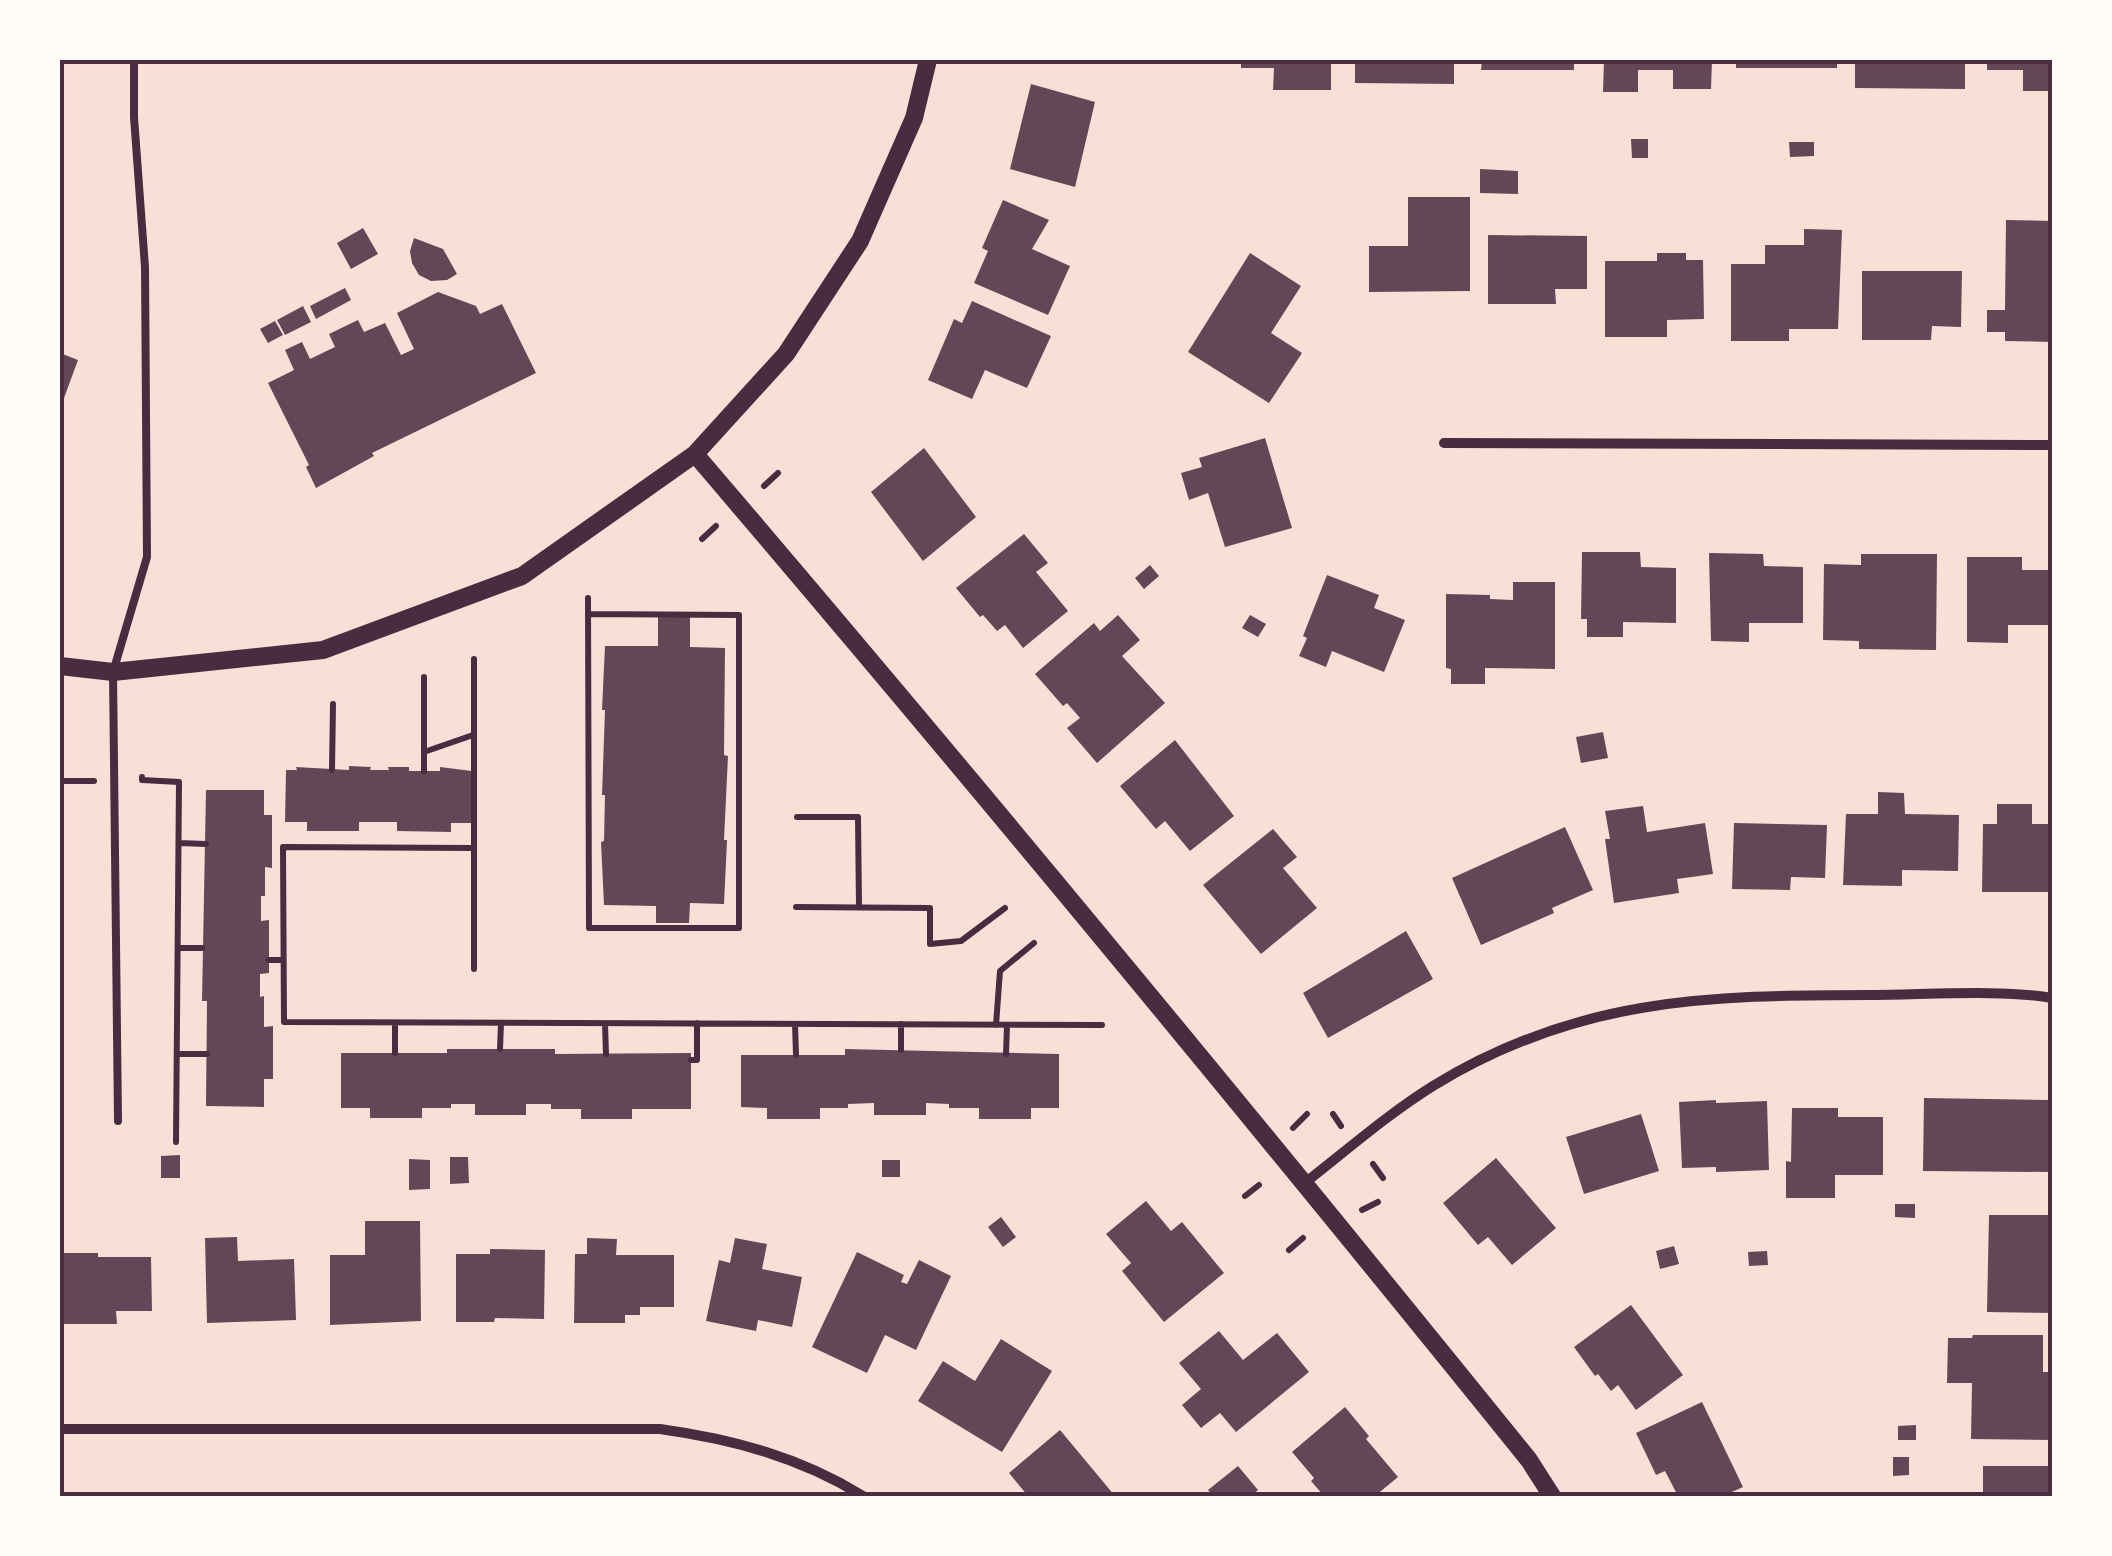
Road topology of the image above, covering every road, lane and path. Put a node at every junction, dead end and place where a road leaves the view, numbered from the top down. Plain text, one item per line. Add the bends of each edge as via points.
1 (134, 60) edge
2 (928, 60) edge
3 (1444, 442) dead end
4 (2052, 445) edge
5 (695, 454) junction
6 (778, 474) dead end
7 (764, 486) dead end
8 (716, 526) dead end
9 (702, 539) dead end
10 (588, 598) dead end
11 (588, 614) junction
12 (474, 659) dead end
13 (60, 666) edge
14 (113, 672) junction
15 (424, 678) dead end
16 (333, 704) dead end
17 (474, 736) junction
18 (424, 752) junction
19 (142, 764) dead end
20 (332, 770) dead end
21 (424, 771) dead end
22 (797, 817) dead end
23 (179, 843) junction
24 (206, 844) dead end
25 (473, 848) junction
26 (796, 907) dead end
27 (859, 908) junction
28 (1005, 908) dead end
29 (1034, 943) dead end
30 (178, 948) junction
31 (202, 948) dead end
32 (270, 960) dead end
33 (283, 960) junction
34 (474, 968) dead end
35 (2052, 998) edge
36 (394, 1023) junction
37 (502, 1023) junction
38 (605, 1024) junction
39 (696, 1024) junction
40 (795, 1024) junction
41 (900, 1024) junction
42 (996, 1024) junction
43 (1007, 1025) junction
44 (1102, 1025) dead end
45 (500, 1049) dead end
46 (901, 1050) dead end
47 (394, 1053) dead end
48 (177, 1054) junction
49 (207, 1054) dead end
50 (606, 1054) dead end
51 (796, 1054) dead end
52 (1006, 1054) dead end
53 (691, 1060) dead end
54 (1307, 1114) dead end
55 (118, 1121) dead end
56 (1292, 1129) dead end
57 (176, 1142) dead end
58 (1372, 1164) dead end
59 (1383, 1178) dead end
60 (1306, 1182) junction
61 (1258, 1185) dead end
62 (1245, 1196) dead end
63 (1378, 1202) dead end
64 (1360, 1210) dead end
65 (1303, 1238) dead end
66 (1289, 1250) dead end
67 (60, 1430) edge
68 (864, 1496) edge
69 (1552, 1496) edge

1 - 14 lane via 145,267 146,557
2 - 5 street via 914,118 860,241 786,354
3 - 4 street
5 - 14 street via 522,576 324,650
5 - 60 street
6 - 7 path
8 - 9 path
10 - 11 path
11 - 11 path via 590,928 739,928 739,614
12 - 17 path
13 - 14 street
14 - 55 lane
15 - 18 path
16 - 20 path
17 - 18 path
17 - 25 path
18 - 21 path
19 - 23 path via 142,780 179,782
22 - 27 path via 858,817
23 - 24 path
23 - 30 path
25 - 33 path via 282,847
25 - 34 path
26 - 27 path
27 - 28 path via 930,908 930,944 961,941
29 - 42 path via 1000,971
30 - 31 path
30 - 48 path
32 - 33 path
33 - 36 path via 284,1022
35 - 60 street via 1768,995 1655,1003 1582,1019 1508,1046 1432,1086
36 - 37 path
36 - 47 path
37 - 38 path
37 - 45 path
38 - 39 path
38 - 50 path
39 - 40 path
39 - 53 path via 697,1060
40 - 41 path
40 - 51 path
41 - 42 path
41 - 46 path
42 - 43 path
43 - 44 path
43 - 52 path
48 - 49 path
48 - 57 path
54 - 56 path
58 - 59 path
60 - 69 street
61 - 62 path
63 - 64 path
65 - 66 path
67 - 68 street via 660,1429 775,1454

